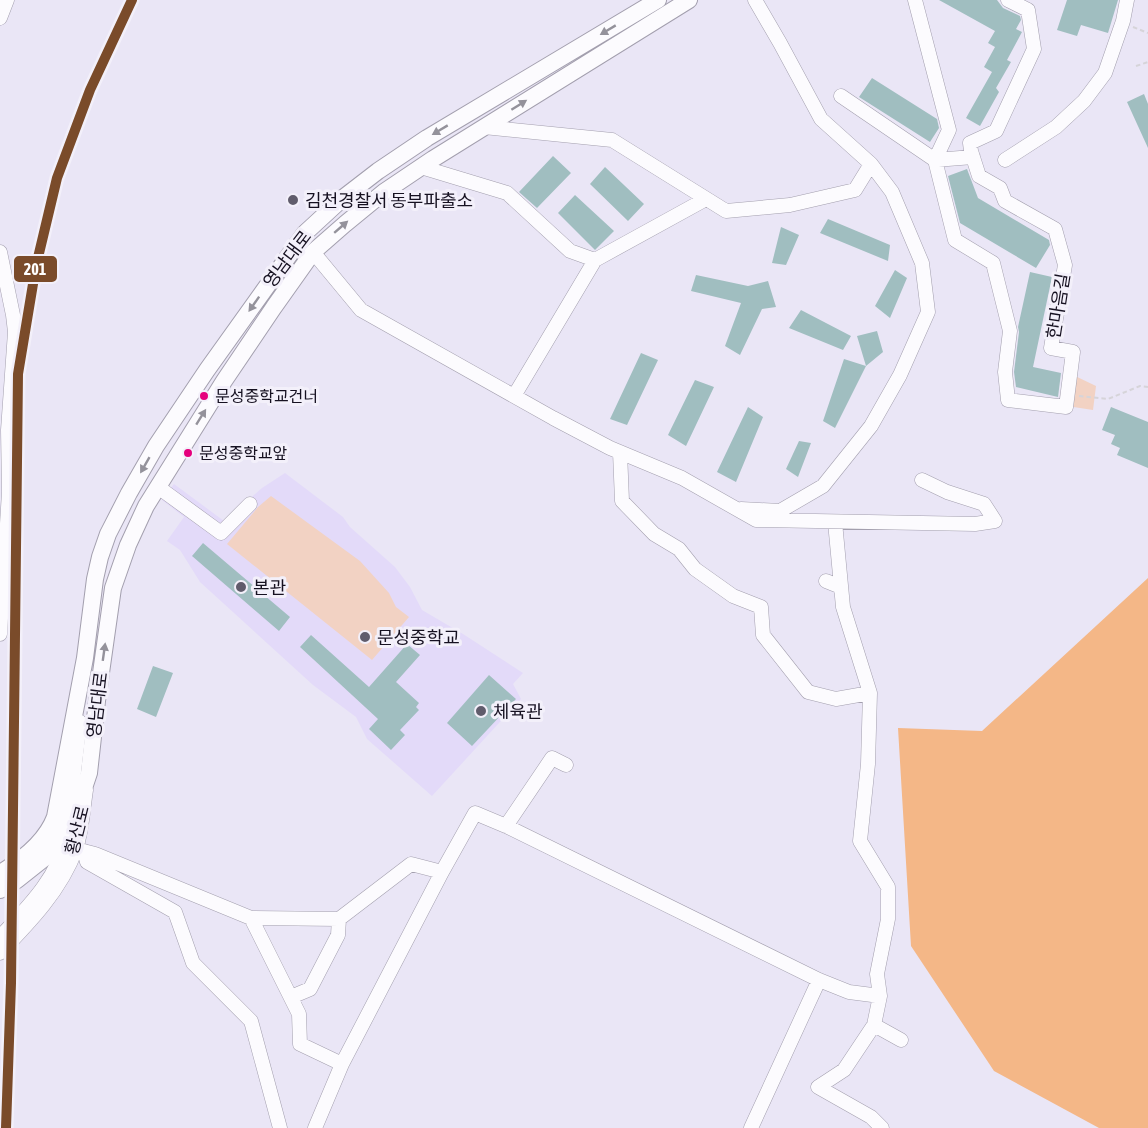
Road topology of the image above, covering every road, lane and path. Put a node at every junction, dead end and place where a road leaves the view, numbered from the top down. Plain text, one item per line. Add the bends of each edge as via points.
1 (7, 0) edge
2 (658, 0) edge
3 (689, 0) edge
4 (755, 0) edge
5 (915, 0) edge
6 (1008, 0) edge
7 (1127, 0) edge
8 (0, 18) edge
9 (1122, 26) junction
10 (1148, 33) edge
11 (1148, 62) edge
12 (1136, 66) dead end
13 (840, 96) dead end
14 (484, 127) junction
15 (973, 157) junction
16 (935, 160) junction
17 (1005, 160) dead end
18 (871, 164) junction
19 (421, 167) junction
20 (706, 199) junction
21 (0, 252) edge
22 (313, 252) junction
23 (595, 260) junction
24 (1148, 387) edge
25 (1067, 395) junction
26 (514, 396) junction
27 (620, 452) junction
28 (922, 480) dead end
29 (158, 487) junction
30 (250, 504) dead end
31 (737, 509) junction
32 (835, 522) junction
33 (826, 581) dead end
34 (842, 587) junction
35 (0, 634) edge
36 (85, 658) junction
37 (870, 693) junction
38 (861, 710) dead end
39 (566, 765) dead end
40 (89, 773) junction
41 (68, 821) junction
42 (506, 826) junction
43 (75, 848) junction
44 (442, 872) junction
45 (0, 873) edge
46 (0, 890) edge
47 (34, 908) junction
48 (251, 918) junction
49 (339, 920) junction
50 (0, 937) edge
51 (0, 952) edge
52 (819, 980) junction
53 (880, 996) junction
54 (291, 997) junction
55 (874, 1025) junction
56 (902, 1040) dead end
57 (342, 1064) junction
58 (280, 1128) edge
59 (315, 1128) edge
60 (751, 1128) edge
61 (882, 1128) edge

1 - 8 street
2 -> 36 main road, 영남대로 via 427,138 343,198 305,233 207,370 129,493 100,557
14 -> 3 main road, 영남대로
4 - 18 street via 820,119
5 - 16 street via 949,130
6 - 15 street via 1028,10 1034,49 996,131 970,143
7 - 9 street
9 - 10 path
9 - 17 street via 1105,73 1084,101 1056,127
11 - 12 path
13 - 16 street
14 - 19 main road, 영남대로
14 - 20 street via 612,140
15 - 16 street
15 - 25 street, 한마음길 via 979,176 1000,188 1005,201 1055,229 1065,265 1051,348 1073,352
16 - 25 street via 955,240 993,263 1010,331 1005,372 1008,400 1066,407
18 - 20 street via 855,190 790,205 726,211
18 - 31 street via 892,192 922,263 928,312 900,375 870,426 823,486 780,511
22 -> 19 main road, 영남대로 via 384,192
19 - 23 street via 507,193 570,251
20 - 23 street
21 - 35 street via 15,332
22 - 26 street via 361,310
29 -> 22 main road, 영남대로 via 224,381
23 - 26 street
24 - 25 path via 1140,386 1108,399
26 - 27 street
27 - 31 street via 682,478
27 - 37 street via 622,501 654,534 679,549 695,569 732,596 761,607 763,635 808,692 836,699
28 - 32 street via 984,504 995,521
29 - 30 street via 221,533
40 -> 29 main road, 영남대로 via 113,588 128,545
31 - 32 street via 756,520
32 - 34 street
33 - 34 street
34 - 37 street via 843,607
36 - 41 street, 영남대로
36 - 45 main road, 영남대로 via 51,828 24,856
37 - 38 street
37 - 53 street via 868,764 856,844 888,887 888,919 877,974
39 - 42 street via 552,758
40 - 41 main road, 영남대로
40 - 43 street, 황산로
41 - 43 street, 황산로
41 - 46 main road, 영남대로 via 46,857
42 - 44 street via 475,813
42 - 52 street
43 - 47 street, 황산로 via 54,891
43 - 48 street
43 - 58 street via 87,862 175,912 193,963 251,1021
44 - 49 street via 411,864
44 - 57 street
47 - 50 street
47 - 51 street
48 - 49 street
48 - 54 street
49 - 54 street via 338,935 310,990
52 - 53 street via 849,992
52 - 60 street
53 - 55 street
54 - 57 street via 299,1014 300,1044
55 - 56 street
55 - 61 street via 844,1070 818,1087 871,1117
57 - 59 street

